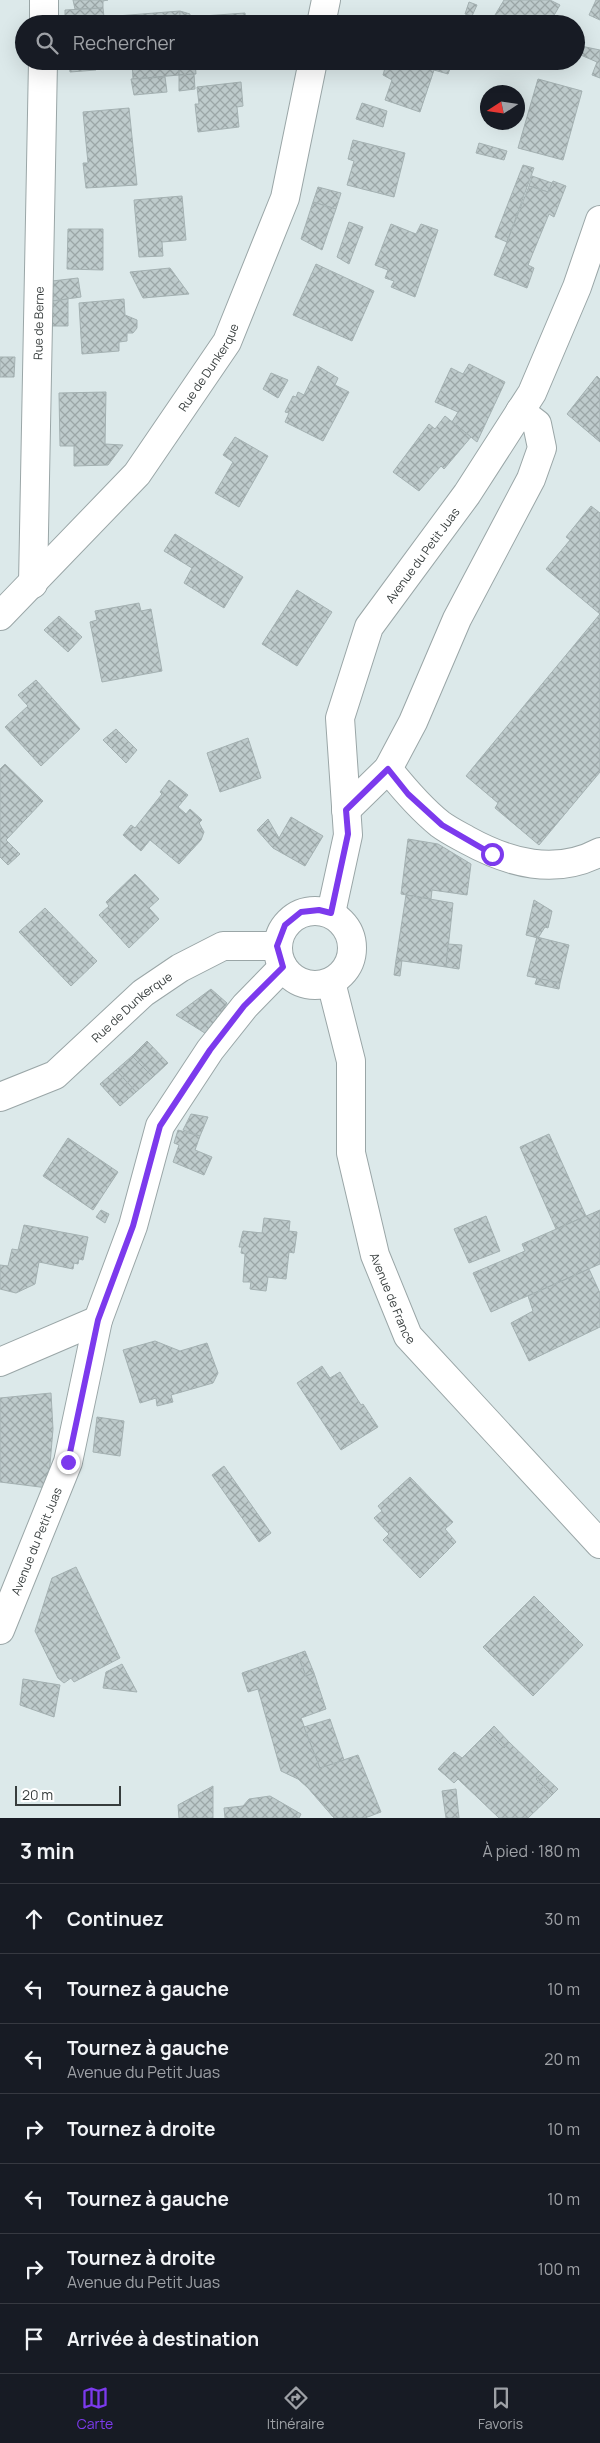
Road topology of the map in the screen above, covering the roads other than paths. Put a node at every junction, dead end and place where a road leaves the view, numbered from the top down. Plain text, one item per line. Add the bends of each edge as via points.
1 (44, 0) edge
2 (326, 0) edge
3 (44, 15) edge
4 (323, 15) edge
5 (43, 70) edge
6 (311, 70) edge
7 (600, 220) edge
8 (520, 411) junction
9 (33, 584) junction
10 (0, 616) edge
11 (388, 769) junction
12 (346, 810) junction
13 (600, 852) edge
14 (331, 913) junction
15 (280, 956) junction
16 (331, 982) junction
17 (0, 1097) edge
18 (98, 1320) junction
19 (0, 1362) edge
20 (600, 1544) edge
21 (0, 1630) edge

1 - 3 street
2 - 4 street
5 - 9 street, Rue de Berne
6 - 9 street, Rue de Dunkerque via 285,198 227,342 137,474
7 - 8 street, Avenue du Petit Juas via 577,287 532,393
8 - 11 street via 537,424 542,448 532,479 457,619 413,722
8 - 12 street, Avenue du Petit Juas via 467,494 369,627 340,718
9 - 10 street, Rue de Dunkerque
11 - 12 street
11 - 13 street via 408,794 442,825 492,854 537,866 583,861
12 - 14 street, Avenue du Petit Juas via 348,834
14 - 15 street via 319,910 301,912 285,925
14 - 16 street via 348,928 353,949 347,968
15 - 16 street via 296,980 316,986
15 - 17 street, Rue de Dunkerque via 223,946 180,968 143,993 55,1075
15 - 18 street, Avenue du Petit Juas via 210,1050 160,1126 133,1226
16 - 20 street, Avenue de France via 351,1061 351,1154 375,1255 408,1336
18 - 19 street
18 - 21 street, Avenue du Petit Juas via 68,1462

